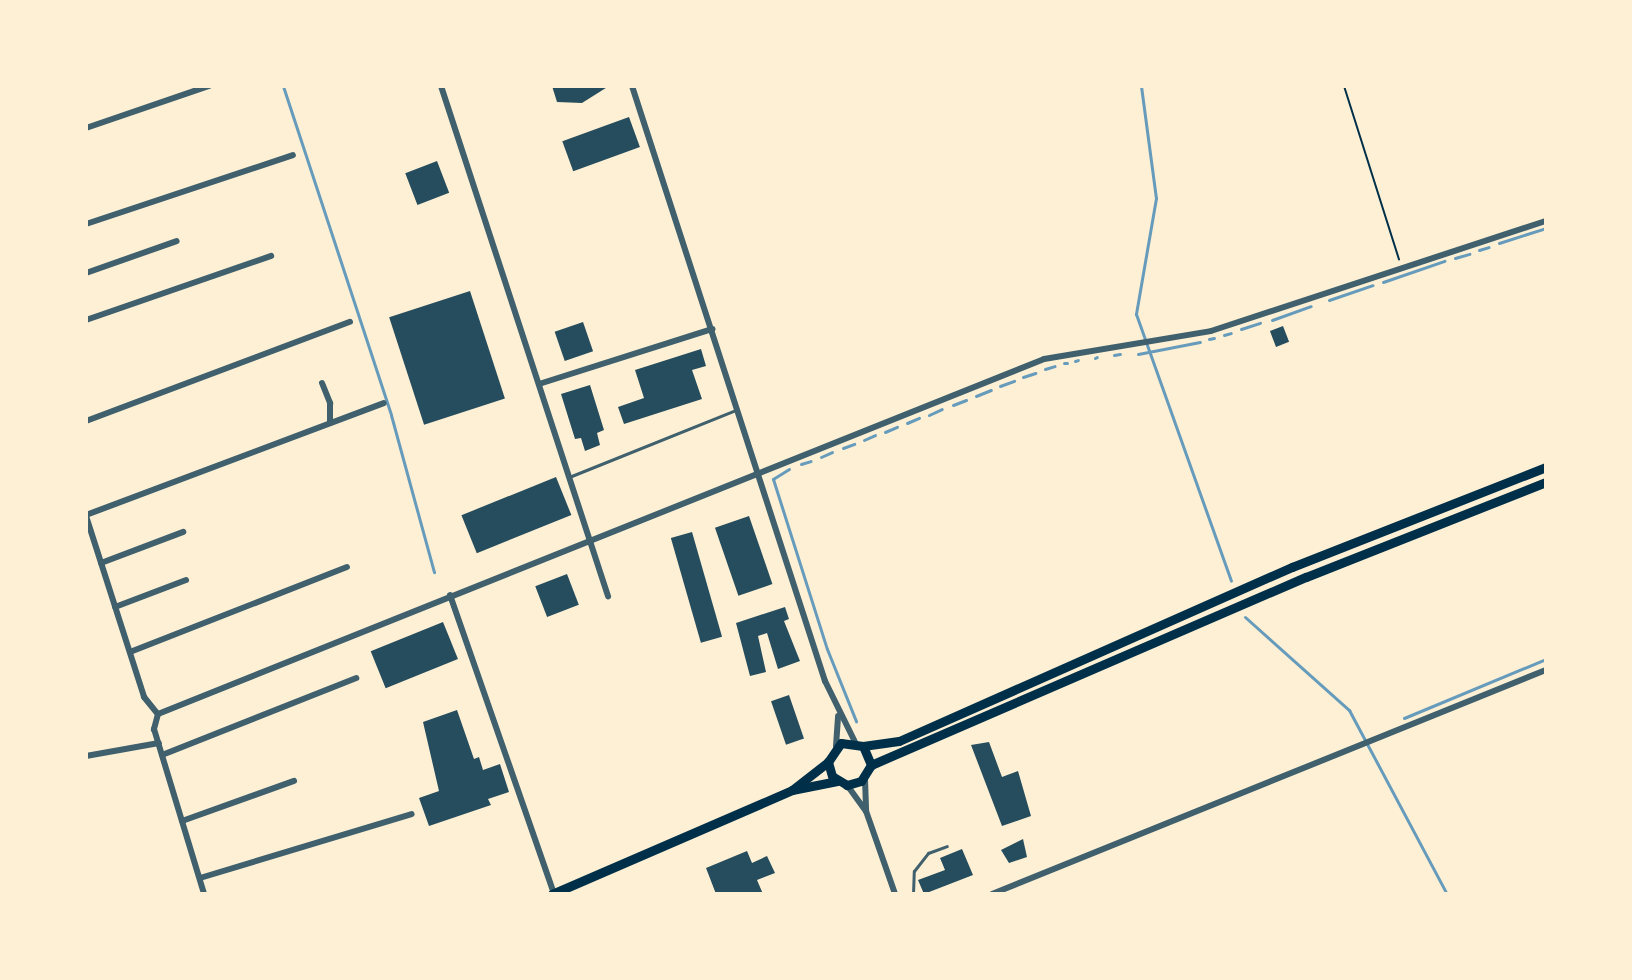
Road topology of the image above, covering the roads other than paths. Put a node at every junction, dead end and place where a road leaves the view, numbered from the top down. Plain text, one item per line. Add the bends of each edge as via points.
1 (209, 86) edge
2 (441, 86) edge
3 (632, 86) edge
4 (86, 128) edge
5 (293, 155) dead end
6 (1546, 221) edge
7 (86, 224) edge
8 (177, 241) dead end
9 (271, 256) dead end
10 (86, 273) edge
11 (86, 320) edge
12 (350, 322) dead end
13 (712, 329) junction
14 (322, 383) dead end
15 (539, 384) junction
16 (384, 403) dead end
17 (738, 410) junction
18 (86, 421) edge
19 (330, 423) junction
20 (1546, 467) edge
21 (758, 473) junction
22 (569, 477) junction
23 (1546, 482) edge
24 (86, 515) edge
25 (183, 532) dead end
26 (591, 539) junction
27 (101, 563) junction
28 (347, 567) dead end
29 (186, 580) dead end
30 (450, 595) junction
31 (608, 596) dead end
32 (115, 607) junction
33 (130, 652) junction
34 (1546, 670) edge
35 (356, 678) dead end
36 (158, 714) junction
37 (838, 716) junction
38 (159, 743) junction
39 (859, 744) junction
40 (836, 746) junction
41 (162, 755) junction
42 (86, 756) edge
43 (828, 762) junction
44 (871, 765) junction
45 (865, 778) junction
46 (294, 781) dead end
47 (842, 783) junction
48 (792, 790) junction
49 (866, 811) junction
50 (412, 814) dead end
51 (182, 821) junction
52 (947, 846) dead end
53 (200, 878) junction
54 (553, 893) edge
55 (204, 894) edge
56 (895, 894) edge
57 (913, 894) edge
58 (992, 894) edge

1 - 4 street
2 - 15 street
3 - 13 street
5 - 7 street
6 - 21 street via 1211,331 1044,359
8 - 10 street
9 - 11 street
12 - 18 street
13 - 15 street
13 - 17 street
14 - 19 street
15 - 22 street
16 - 19 street
17 - 21 street
17 - 22 lane
19 - 24 street
20 - 39 main road via 1292,567 899,741
21 - 26 street
21 - 37 street
22 - 26 street
23 - 44 main road via 1306,577
24 - 27 street
25 - 27 street
26 - 30 street
26 - 31 street
27 - 32 street
28 - 33 street
29 - 32 street
30 - 36 street
30 - 54 street
32 - 33 street
33 - 36 street via 144,697
34 - 58 street
35 - 41 street
36 - 38 street via 154,722
37 - 39 street
37 - 40 street
38 - 41 street
38 - 42 street
39 - 40 main road
39 - 44 main road
40 - 43 main road
41 - 51 street
43 - 47 main road
43 - 48 main road
44 - 45 main road
45 - 47 main road
45 - 49 street
46 - 51 street
47 - 48 main road
47 - 49 street
48 - 54 main road
49 - 56 street
50 - 53 street
51 - 53 street
52 - 57 lane via 928,853 914,871
53 - 55 street

